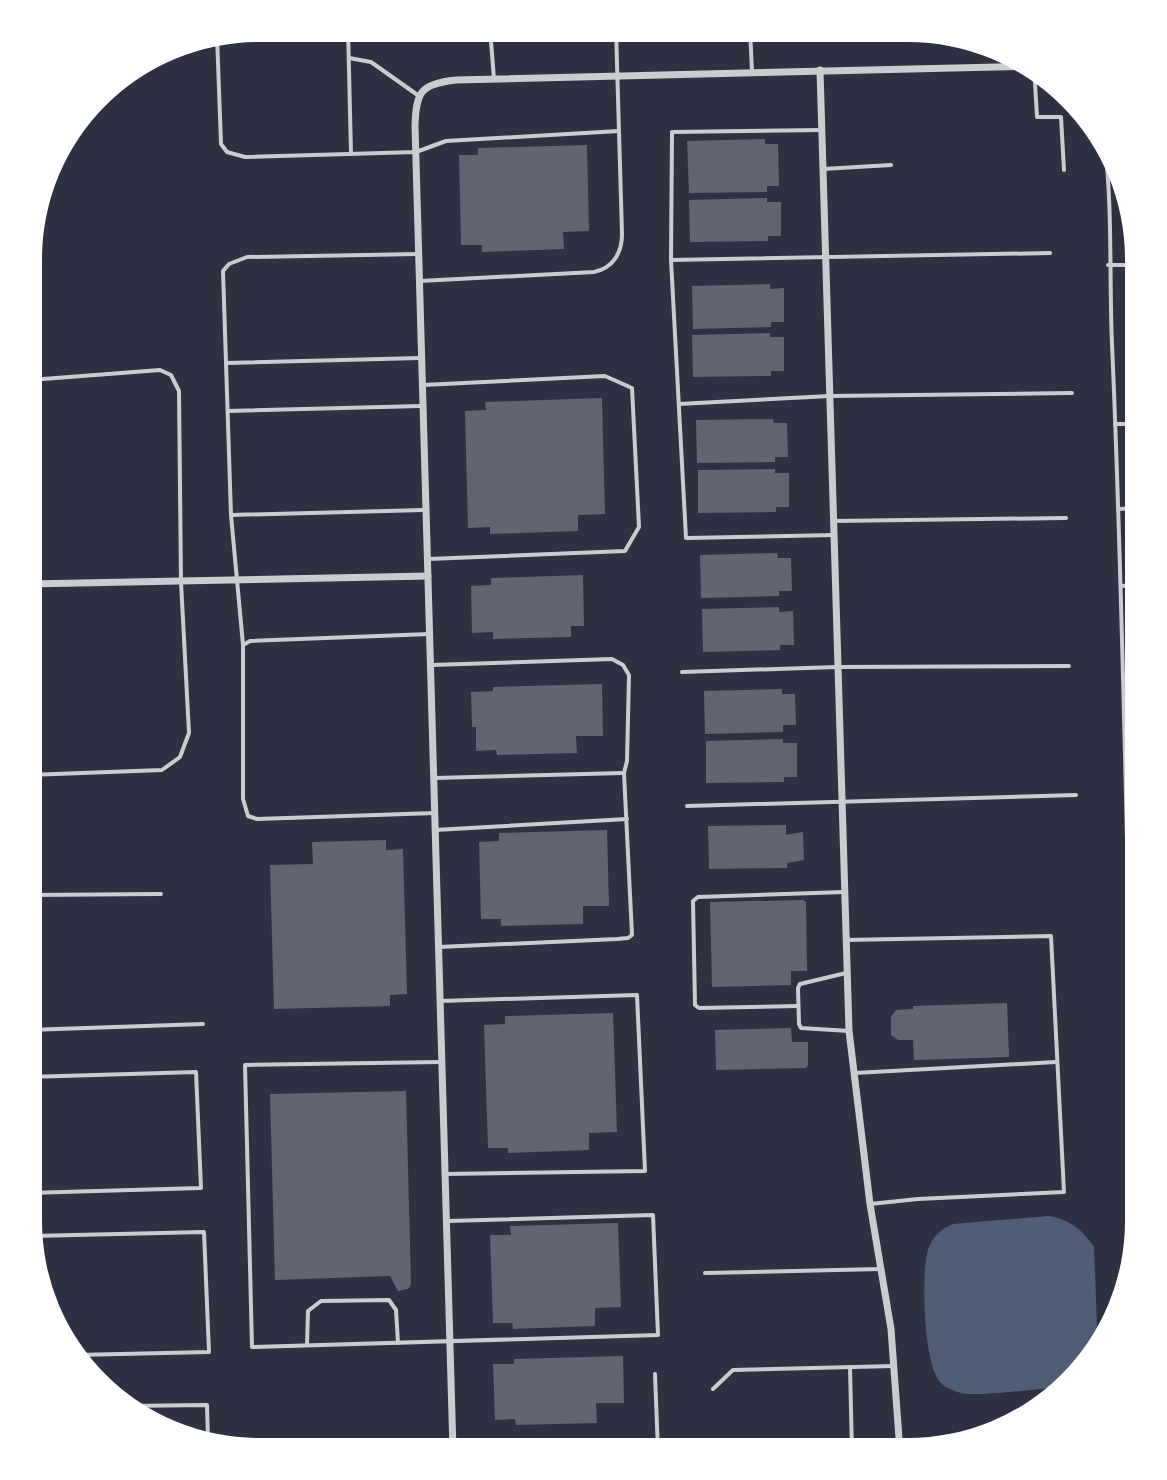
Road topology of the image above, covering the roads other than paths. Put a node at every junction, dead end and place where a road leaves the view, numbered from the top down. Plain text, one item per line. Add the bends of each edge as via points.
1 (348, 42) edge
2 (491, 42) edge
3 (616, 42) edge
4 (751, 42) edge
5 (217, 46) edge
6 (349, 58) junction
7 (1008, 67) edge
8 (820, 70) junction
9 (752, 72) junction
10 (617, 76) junction
11 (494, 79) junction
12 (1036, 84) edge
13 (422, 92) junction
14 (822, 130) junction
15 (619, 131) junction
16 (416, 152) junction
17 (351, 154) junction
18 (891, 165) dead end
19 (823, 169) junction
20 (1064, 170) dead end
21 (1108, 174) edge
22 (1050, 253) dead end
23 (419, 254) junction
24 (826, 257) junction
25 (671, 260) junction
26 (1108, 265) junction
27 (1125, 265) edge
28 (420, 281) junction
29 (422, 357) junction
30 (226, 363) junction
31 (42, 379) edge
32 (423, 385) junction
33 (1072, 393) dead end
34 (830, 396) junction
35 (679, 404) junction
36 (423, 406) junction
37 (228, 411) junction
38 (1115, 424) junction
39 (1125, 424) edge
40 (1118, 509) junction
41 (1125, 509) edge
42 (426, 510) junction
43 (231, 515) junction
44 (1066, 518) dead end
45 (833, 521) junction
46 (834, 535) junction
47 (428, 559) junction
48 (428, 576) junction
49 (236, 581) junction
50 (181, 582) junction
51 (42, 584) edge
52 (1121, 586) junction
53 (1125, 586) edge
54 (430, 634) junction
55 (243, 645) junction
56 (431, 665) junction
57 (1069, 666) dead end
58 (837, 667) junction
59 (682, 672) dead end
60 (1125, 750) edge
61 (624, 773) junction
62 (42, 775) edge
63 (434, 778) junction
64 (1076, 795) dead end
65 (841, 800) junction
66 (687, 806) dead end
67 (435, 813) junction
68 (627, 819) junction
69 (435, 830) junction
70 (844, 892) junction
71 (161, 894) dead end
72 (42, 895) edge
73 (845, 940) junction
74 (439, 947) junction
75 (846, 973) junction
76 (440, 1001) junction
77 (798, 1006) junction
78 (203, 1024) dead end
79 (42, 1030) edge
80 (849, 1031) junction
81 (442, 1062) junction
82 (1056, 1062) junction
83 (853, 1073) junction
84 (42, 1077) edge
85 (445, 1174) junction
86 (42, 1193) edge
87 (870, 1204) junction
88 (446, 1221) junction
89 (43, 1236) edge
90 (882, 1269) junction
91 (705, 1273) dead end
92 (449, 1342) junction
93 (398, 1343) junction
94 (307, 1345) junction
95 (88, 1355) edge
96 (894, 1366) junction
97 (850, 1367) junction
98 (655, 1374) dead end
99 (713, 1389) dead end
100 (145, 1406) edge
101 (208, 1432) edge
102 (453, 1438) edge
103 (658, 1438) edge
104 (852, 1438) edge
105 (899, 1438) edge

1 - 6 lane
2 - 11 lane
3 - 10 lane
4 - 9 lane
5 - 17 lane via 221,138 227,152 245,157
6 - 13 lane via 371,62
6 - 17 lane
7 - 8 street
8 - 9 street
8 - 14 street
9 - 10 street
10 - 11 street
10 - 15 lane
11 - 13 street via 444,81
12 - 20 lane via 1037,117 1061,117
13 - 16 street
14 - 19 street
14 - 25 lane via 672,132
15 - 16 lane via 446,141
15 - 28 lane via 622,243 608,266 594,272
16 - 17 lane
16 - 23 street
18 - 19 lane
19 - 24 street
21 - 26 lane
22 - 24 lane
23 - 28 street
23 - 30 lane via 247,257 229,264 223,271
24 - 25 lane
24 - 34 street
25 - 35 lane
26 - 27 lane
26 - 38 lane
28 - 29 street
29 - 30 lane
29 - 32 street
30 - 37 lane
31 - 50 lane via 160,370 176,380
32 - 36 street
32 - 47 lane via 605,376 632,388 639,527 625,551
33 - 34 lane
34 - 35 lane
34 - 45 street
35 - 46 lane via 686,538
36 - 37 lane
36 - 42 street
37 - 43 lane
38 - 39 lane
38 - 40 lane
40 - 41 lane
40 - 52 lane
42 - 43 lane
42 - 47 street
43 - 49 lane
44 - 45 lane
45 - 46 street
46 - 58 street
47 - 48 street
48 - 49 street
48 - 54 street
49 - 50 street
49 - 55 lane
50 - 51 street
50 - 62 lane via 189,733 180,757 162,770
52 - 53 lane
52 - 60 lane
54 - 55 lane
54 - 56 street
55 - 67 lane via 243,799 248,816
56 - 61 lane via 601,659 623,665 629,675
56 - 63 street
57 - 58 lane
58 - 59 lane
58 - 65 street
61 - 63 lane
61 - 68 lane
63 - 67 street
64 - 65 lane
65 - 66 lane
65 - 70 street
67 - 69 street
68 - 69 lane
68 - 74 lane via 633,929 628,938
69 - 74 street
70 - 73 street
70 - 77 lane via 693,901 695,1005
71 - 72 lane
73 - 75 street
73 - 82 lane via 1051,936
74 - 76 street
75 - 77 lane via 800,984
75 - 80 street
76 - 81 street
76 - 85 lane via 637,995 645,1171
77 - 80 lane via 801,1028
78 - 79 lane
80 - 83 street
81 - 85 street
81 - 94 lane via 245,1065 252,1347
82 - 83 lane
82 - 87 lane via 1064,1192
83 - 87 street
84 - 86 lane via 196,1072 201,1188
85 - 88 street
87 - 90 street
88 - 92 street
88 - 92 lane via 653,1215 658,1335
89 - 95 lane via 204,1232 209,1352
90 - 91 lane
90 - 96 street
92 - 93 lane
92 - 102 street
93 - 94 lane
93 - 94 lane via 396,1310 389,1300 321,1301 308,1311
96 - 97 lane
96 - 105 street
97 - 99 lane via 733,1370
97 - 104 lane
98 - 103 lane
100 - 101 lane via 207,1405

